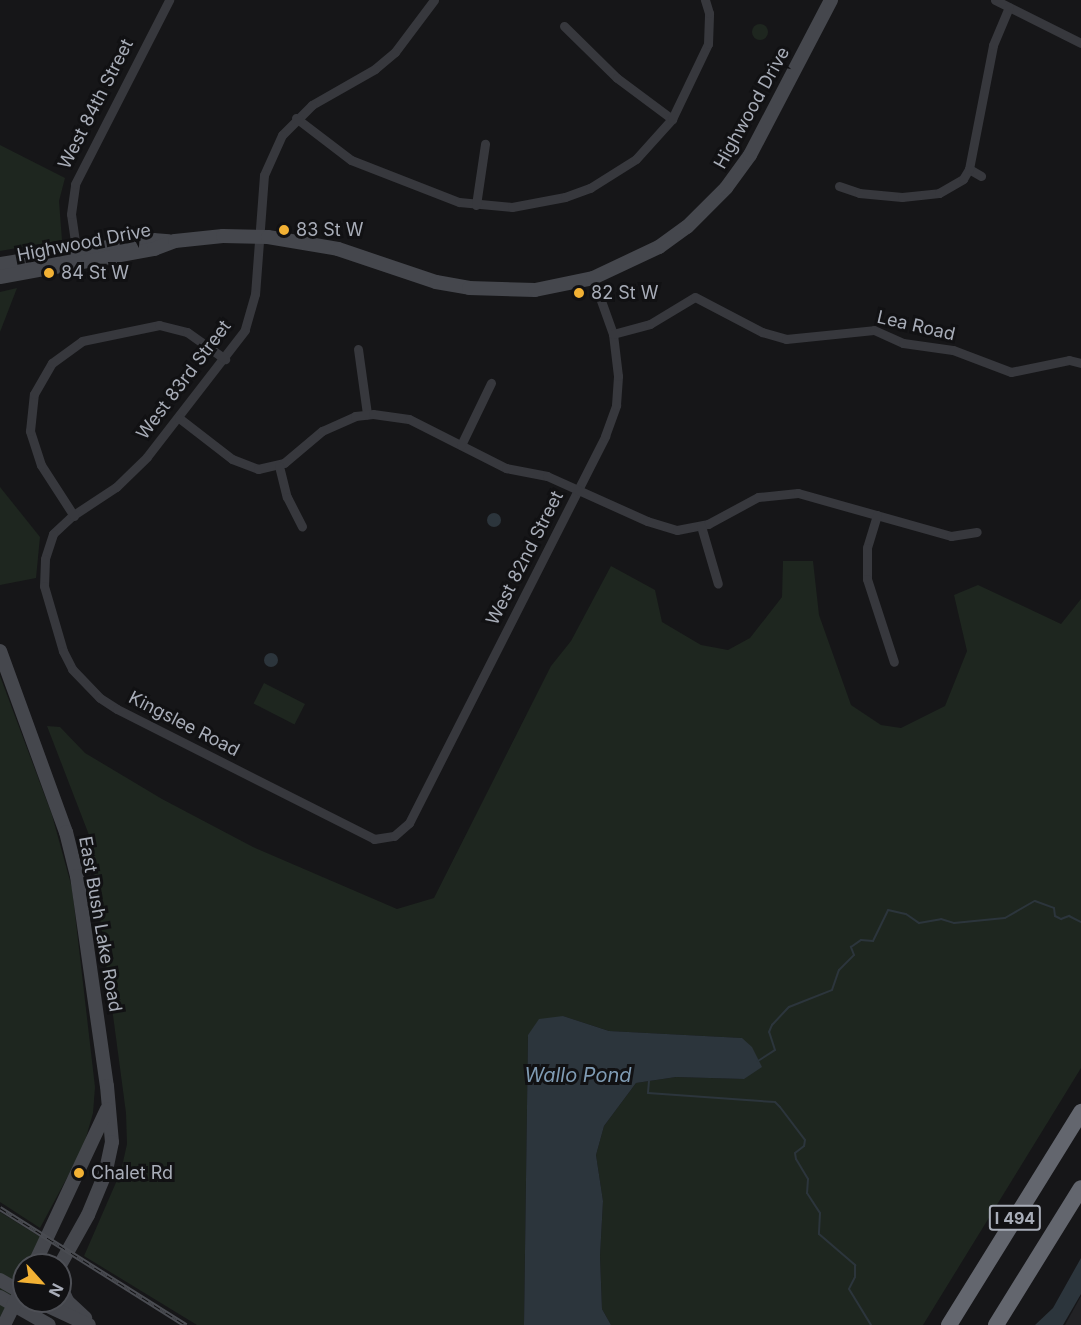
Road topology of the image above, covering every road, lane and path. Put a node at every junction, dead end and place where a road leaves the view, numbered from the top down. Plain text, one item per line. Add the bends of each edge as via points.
1 (169, 0) edge
2 (434, 0) edge
3 (705, 0) edge
4 (831, 0) edge
5 (996, 0) edge
6 (1009, 7) junction
7 (564, 26) dead end
8 (1080, 40) edge
9 (296, 118) junction
10 (672, 119) junction
11 (485, 144) dead end
12 (969, 169) junction
13 (981, 176) dead end
14 (839, 186) dead end
15 (476, 205) junction
16 (259, 237) junction
17 (77, 257) junction
18 (0, 264) edge
19 (0, 277) edge
20 (593, 278) junction
21 (613, 334) junction
22 (358, 349) dead end
23 (225, 359) junction
24 (1081, 363) edge
25 (491, 383) dead end
26 (367, 414) junction
27 (179, 418) junction
28 (461, 445) junction
29 (279, 466) junction
30 (578, 490) junction
31 (877, 515) junction
32 (74, 516) junction
33 (302, 526) dead end
34 (701, 526) junction
35 (977, 532) dead end
36 (45, 559) joint
37 (718, 584) dead end
38 (0, 651) edge
39 (894, 662) dead end
40 (394, 836) joint
41 (108, 1107) junction
42 (1081, 1112) edge
43 (1081, 1188) edge
44 (40, 1253) edge
45 (68, 1253) edge
46 (72, 1308) edge
47 (12, 1309) edge
48 (64, 1313) edge
49 (30, 1320) edge
50 (4, 1325) edge
51 (49, 1325) edge
52 (89, 1325) edge
53 (94, 1325) edge
54 (949, 1325) edge
55 (996, 1325) edge

1 - 17 street, West 84th Street via 75,184 70,214
2 - 9 street, West 83rd Street via 395,52
3 - 10 street via 710,21 708,44
4 - 20 street, Highwood Drive via 750,155 726,188 687,227 659,247
5 - 6 street
6 - 8 street
6 - 12 street via 993,45
7 - 10 street via 617,78
9 - 15 street via 330,147 372,171
9 - 16 street, West 83rd Street via 282,135 264,175
10 - 15 street via 636,159 590,188 539,204
11 - 15 street
12 - 13 street
12 - 14 street via 955,186 920,196 880,196
16 - 17 street, Highwood Drive via 153,240
16 - 20 street, Highwood Drive via 338,249 436,282 469,288 535,290
16 - 23 street, West 83rd Street via 252,313
17 - 18 street, Highwood Drive
17 - 19 street, Highwood Drive
20 - 21 street, West 82nd Street
21 - 24 street, Lea Road via 650,324 695,297 762,332 786,339 874,330 903,343 953,350 1011,372 1060,361
21 - 30 street, West 82nd Street via 618,376 616,405
22 - 26 street
23 - 27 street, West 83rd Street
23 - 32 street via 187,332 159,325 82,341 52,363 34,394 30,431 41,465
25 - 28 street
26 - 28 street via 409,419
26 - 29 street via 338,422
27 - 29 street via 245,466
27 - 32 street, West 83rd Street via 116,487
28 - 30 street via 506,468 547,476
29 - 33 street via 287,497
30 - 34 street via 662,527
30 - 40 street, West 82nd Street via 410,823
31 - 34 street via 818,497 777,493 739,505
31 - 35 street via 951,536
31 - 39 street via 867,548 867,579
32 - 36 street, West 83rd Street via 54,534
34 - 37 street
36 - 40 street, Kingslee Road via 44,586 63,651 72,669 100,698 374,839
38 - 41 street, East Bush Lake Road via 66,832 77,876
41 - 44 street
41 - 45 street, East Bush Lake Road via 112,1142 105,1174
42 - 54 highway, I 494
43 - 55 highway, I 494
46 - 53 street
47 - 50 street
48 - 52 street
49 - 51 street

